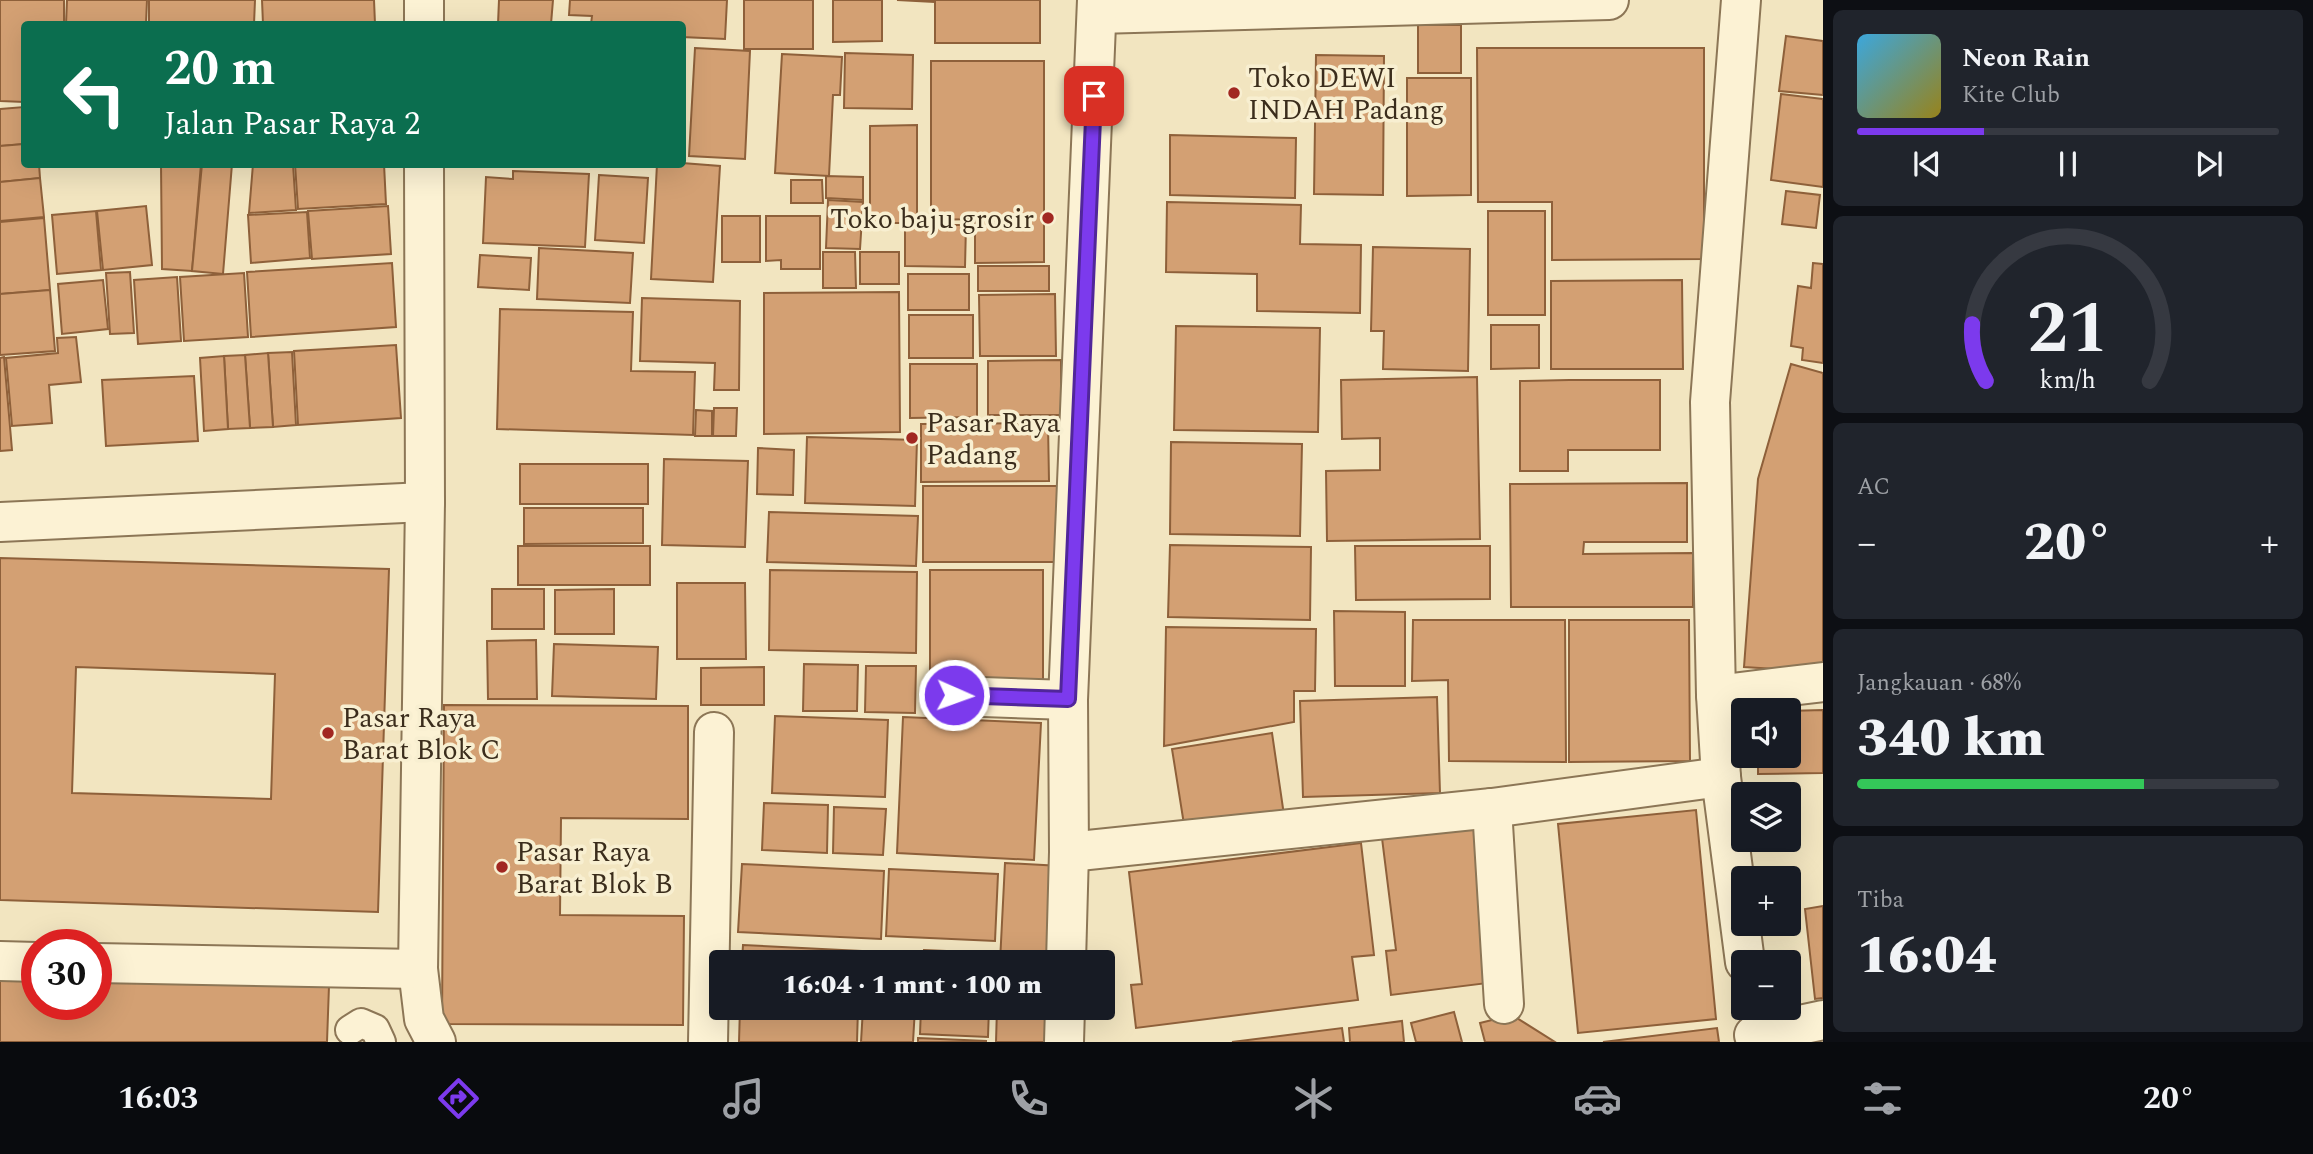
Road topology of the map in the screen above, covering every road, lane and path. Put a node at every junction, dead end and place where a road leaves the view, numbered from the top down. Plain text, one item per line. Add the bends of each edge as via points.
1 (424, 0) edge
2 (1609, 0) edge
3 (1741, 0) edge
4 (1097, 7) edge
5 (424, 21) edge
6 (424, 168) edge
7 (425, 502) junction
8 (0, 522) edge
9 (1823, 682) edge
10 (954, 695) dead end
11 (1716, 695) junction
12 (1068, 699) junction
13 (714, 732) dead end
14 (1721, 777) junction
15 (1492, 808) junction
16 (1069, 852) junction
17 (1066, 950) edge
18 (1743, 950) edge
19 (0, 961) edge
20 (21, 962) edge
21 (112, 963) edge
22 (418, 970) junction
23 (1504, 1004) dead end
24 (1065, 1020) edge
25 (1823, 1020) edge
26 (1753, 1028) edge
27 (350, 1030) dead end
28 (381, 1042) edge
29 (436, 1042) edge
30 (708, 1042) edge
31 (1064, 1042) edge

1 - 5 street
2 - 4 street
3 - 11 street via 1710,401
4 - 12 street
6 - 7 street
7 - 8 street
7 - 22 street
9 - 11 street
10 - 12 street
11 - 14 street
12 - 16 street
13 - 30 street
14 - 15 street
14 - 18 street
15 - 16 street
15 - 23 street
16 - 17 street
19 - 20 street
21 - 22 street
22 - 29 street via 424,1019
24 - 31 street
25 - 26 street
27 - 28 lane via 361,1023 375,1029

